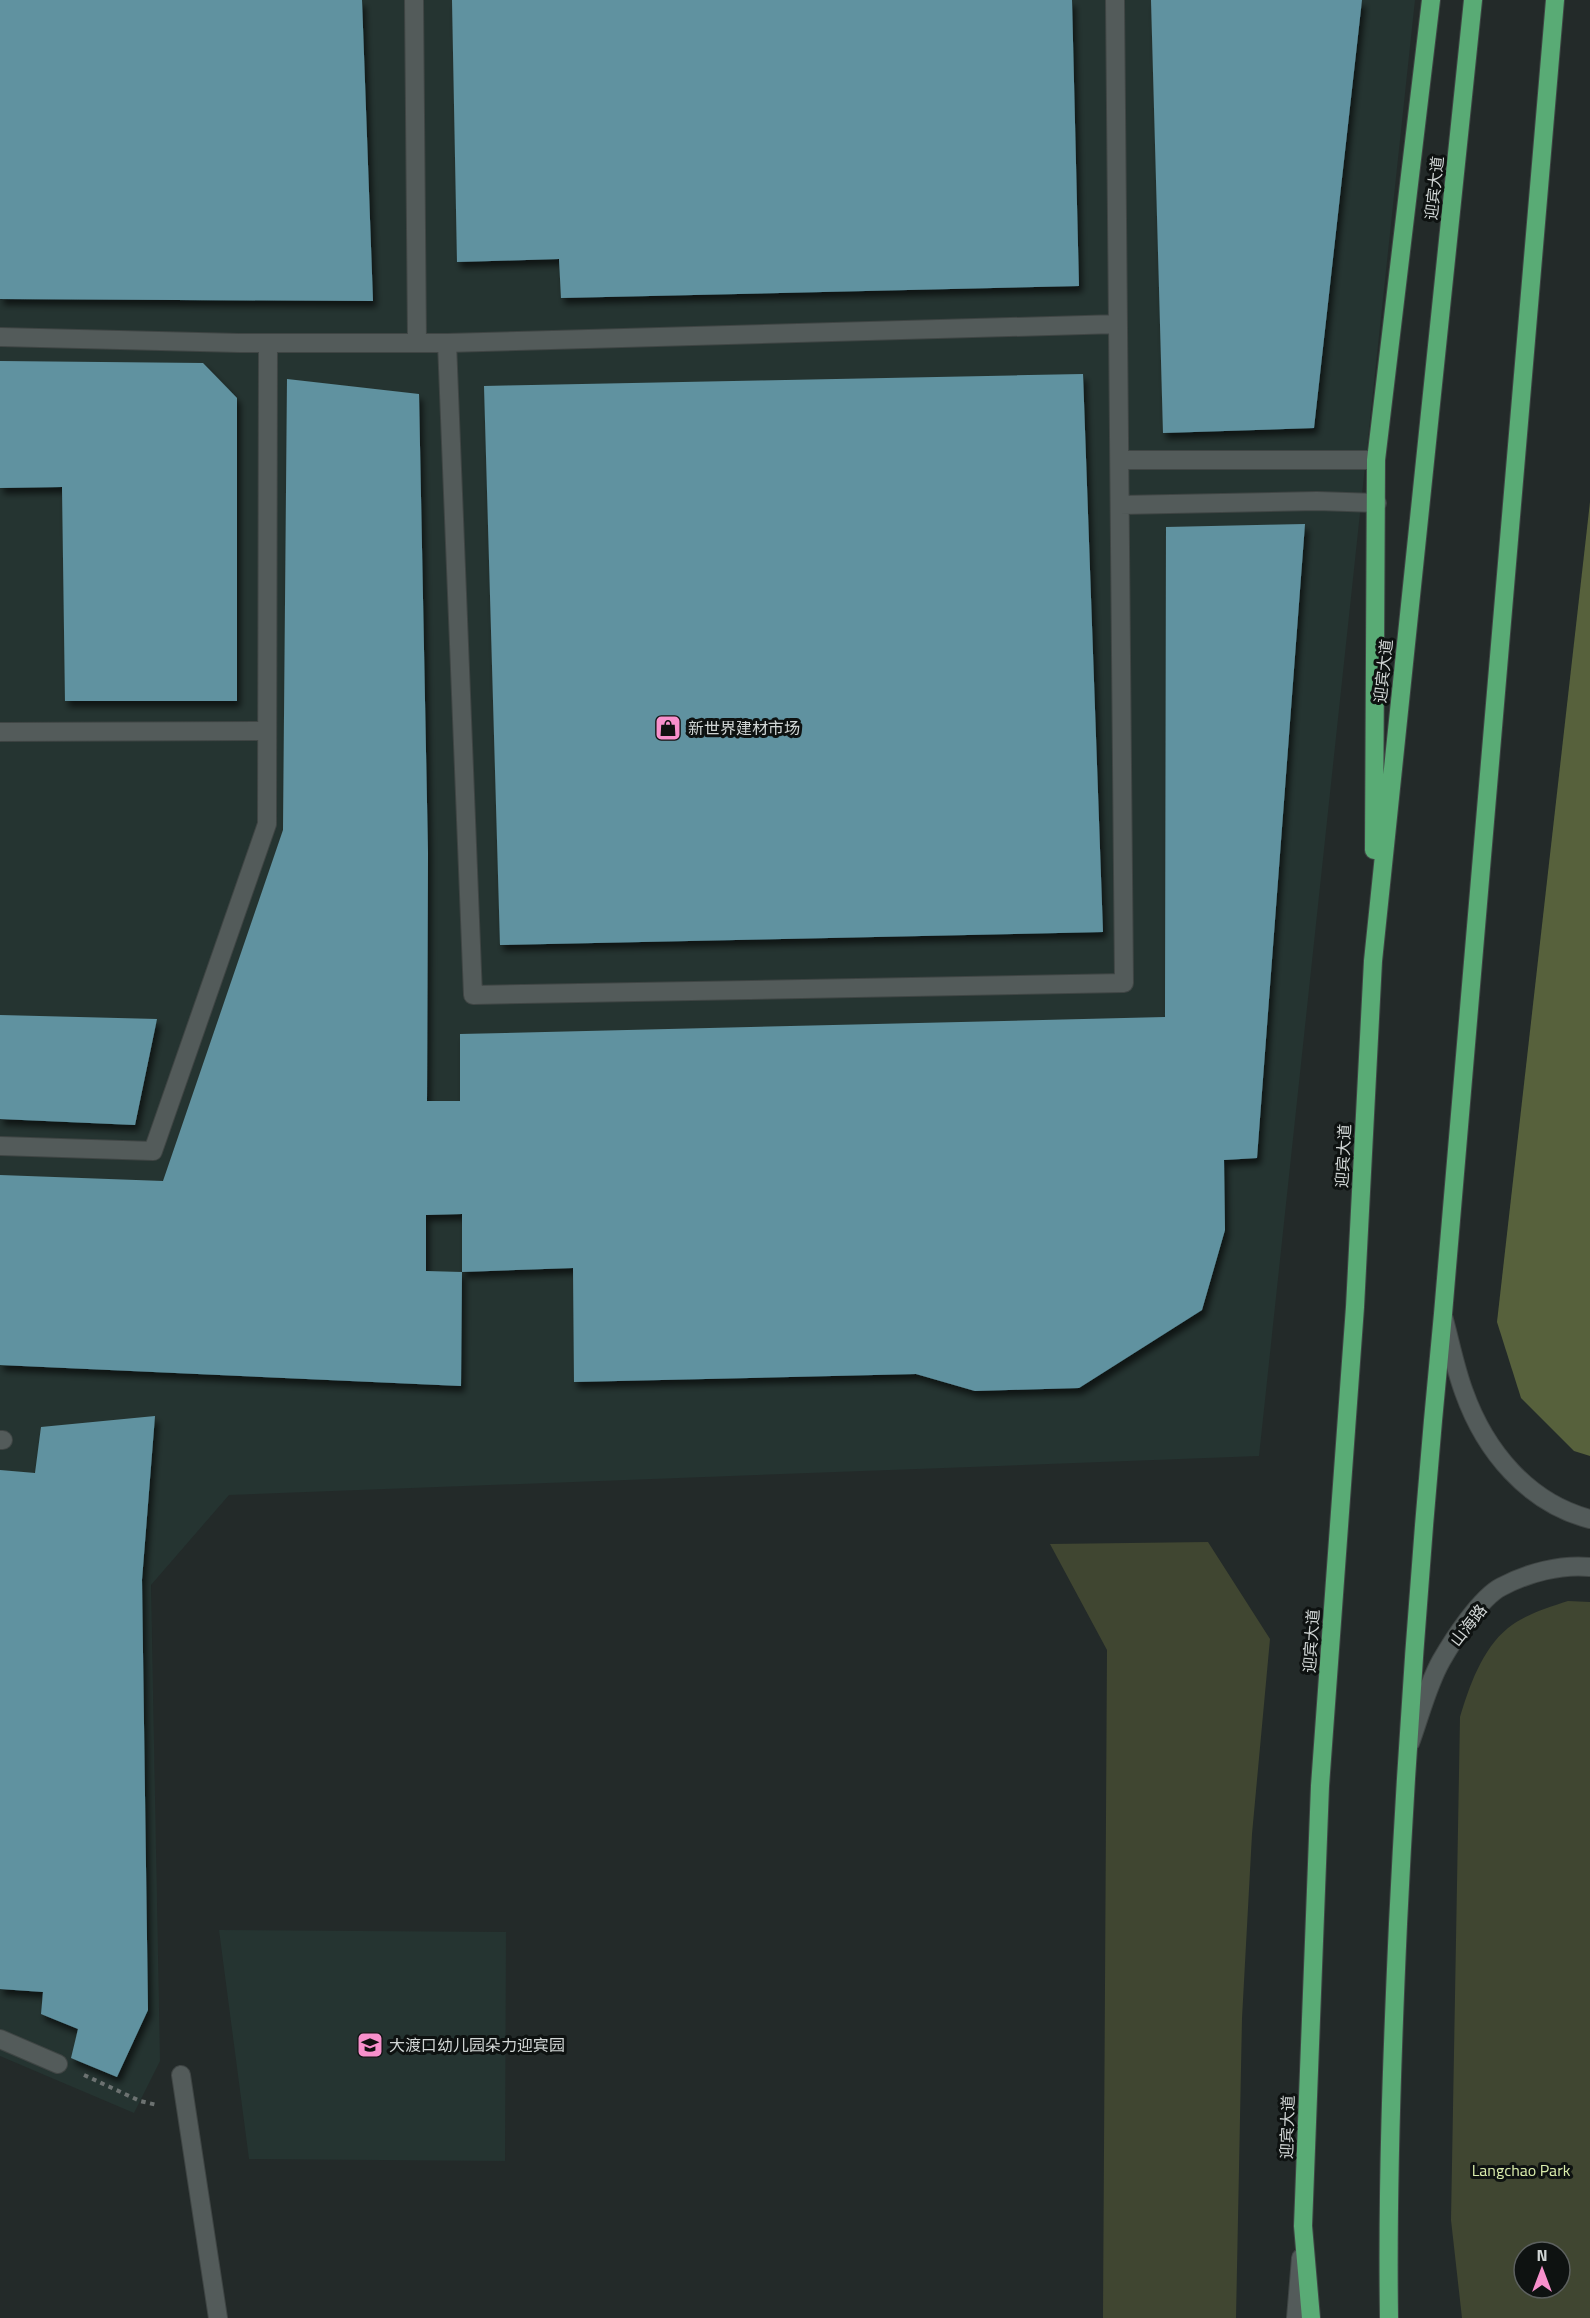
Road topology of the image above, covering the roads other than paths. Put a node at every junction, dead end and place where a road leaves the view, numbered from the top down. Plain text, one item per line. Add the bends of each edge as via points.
1 (414, 0) edge
2 (1115, 0) edge
3 (1431, 0) edge
4 (1473, 0) edge
5 (1555, 0) edge
6 (1118, 324) junction
7 (0, 337) edge
8 (268, 343) junction
9 (417, 343) junction
10 (447, 343) junction
11 (1120, 460) junction
12 (1376, 460) junction
13 (1377, 503) junction
14 (1120, 505) junction
15 (267, 731) junction
16 (0, 732) edge
17 (1373, 961) junction
18 (0, 1146) edge
19 (1443, 1314) junction
20 (1590, 1519) edge
21 (1590, 1567) edge
22 (1406, 1753) junction
23 (0, 2039) edge
24 (58, 2064) road end
25 (182, 2075) dead end
26 (1303, 2226) junction
27 (1388, 2237) junction
28 (218, 2318) edge
29 (1296, 2318) edge
30 (1311, 2318) edge
31 (1389, 2318) edge
32 (1398, 2318) edge

1 - 9 main road
2 - 6 main road
3 - 12 highway
4 - 17 highway, 迎宾大道
5 - 19 highway
6 - 10 main road
6 - 11 main road
7 - 8 main road
8 - 9 main road
8 - 15 main road
9 - 10 main road
10 - 14 main road via 473,995 1124,983
11 - 12 main road
11 - 14 main road
12 - 13 highway
13 - 14 main road
13 - 17 highway
15 - 16 main road
15 - 18 main road via 267,824 153,1151
17 - 26 highway, 迎宾大道 via 1355,1307 1320,1786
19 - 20 main road via 1464,1393 1485,1439 1510,1472 1543,1499
19 - 22 highway
21 - 22 main road, 山海路 via 1538,1572 1500,1587 1469,1618 1440,1663
22 - 27 highway
23 - 24 main road
25 - 28 main road
26 - 29 main road
26 - 30 highway, 迎宾大道
27 - 31 highway
27 - 32 main road

